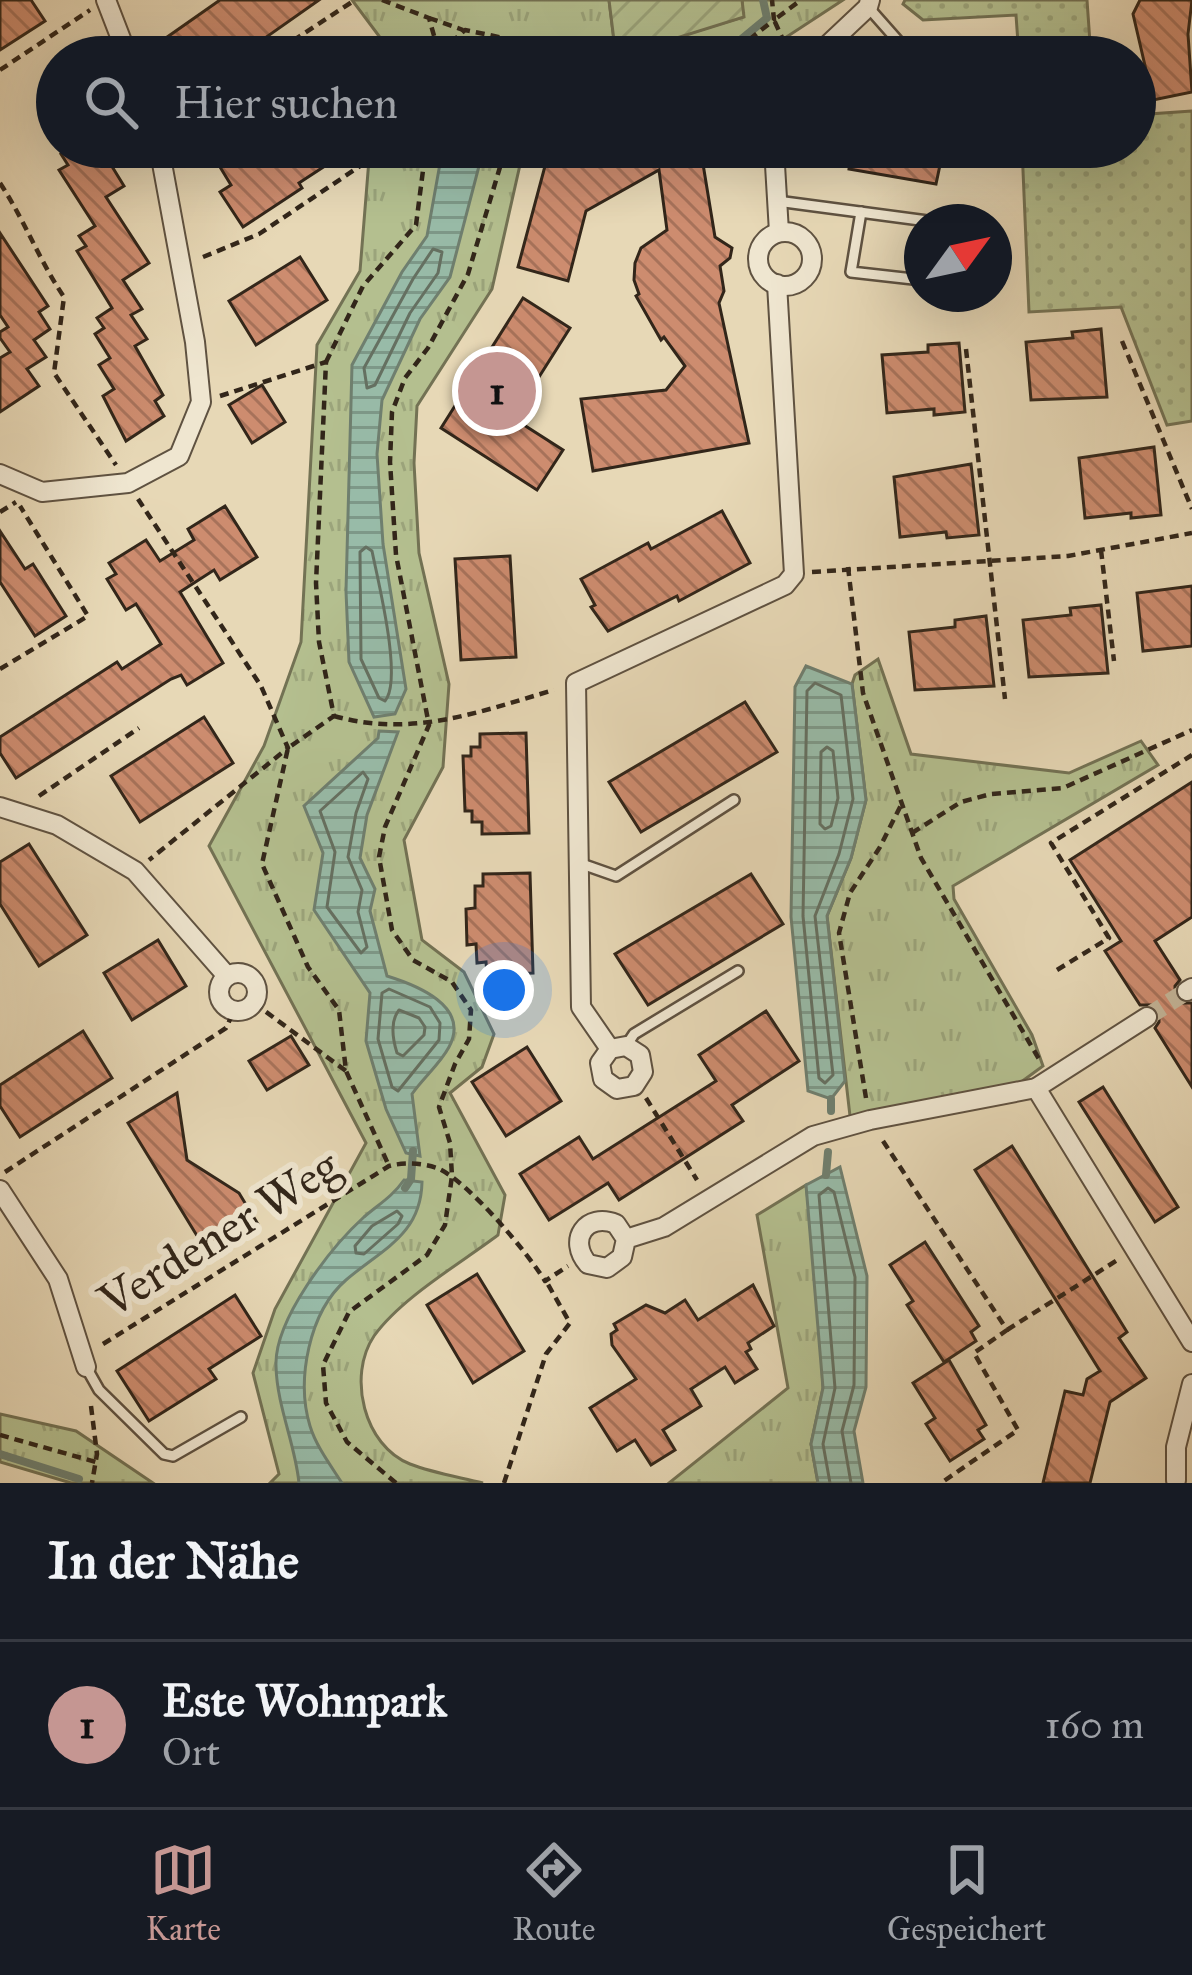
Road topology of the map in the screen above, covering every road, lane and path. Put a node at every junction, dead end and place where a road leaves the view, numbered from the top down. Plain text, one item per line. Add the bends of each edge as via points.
1 (105, 0) edge
2 (355, 0) edge
3 (382, 0) edge
4 (772, 0) edge
5 (801, 0) edge
6 (869, 3) edge
7 (429, 18) junction
8 (774, 20) junction
9 (465, 30) junction
10 (51, 36) edge
11 (120, 36) edge
12 (300, 36) edge
13 (434, 36) edge
14 (459, 36) edge
15 (491, 36) edge
16 (757, 36) edge
17 (781, 36) edge
18 (836, 36) edge
19 (890, 36) edge
20 (36, 46) edge
21 (0, 70) edge
22 (163, 168) edge
23 (357, 168) edge
24 (423, 168) edge
25 (500, 168) edge
26 (778, 168) edge
27 (0, 183) edge
28 (777, 201) junction
29 (861, 212) junction
30 (904, 218) edge
31 (778, 232) junction
32 (181, 266) junction
33 (904, 278) edge
34 (777, 284) junction
35 (1122, 341) dead end
36 (965, 349) dead end
37 (326, 362) junction
38 (201, 402) junction
39 (0, 474) edge
40 (128, 483) junction
41 (1192, 509) edge
42 (0, 512) edge
43 (1192, 533) edge
44 (1101, 550) junction
45 (987, 560) junction
46 (848, 567) junction
47 (794, 574) junction
48 (1114, 662) dead end
49 (0, 669) edge
50 (577, 683) junction
51 (1006, 699) dead end
52 (334, 716) junction
53 (429, 725) junction
54 (139, 728) dead end
55 (1192, 730) edge
56 (288, 748) junction
57 (1192, 755) edge
58 (734, 800) dead end
59 (901, 805) junction
60 (8, 809) edge
61 (912, 833) junction
62 (579, 862) junction
63 (135, 871) junction
64 (738, 970) dead end
65 (1057, 970) dead end
66 (227, 976) junction
67 (254, 1003) junction
68 (234, 1012) junction
69 (1147, 1017) tunnel mouth
70 (618, 1047) junction
71 (346, 1071) junction
72 (1044, 1083) junction
73 (634, 1086) junction
74 (870, 1120) junction
75 (389, 1166) junction
76 (0, 1175) edge
77 (452, 1176) junction
78 (0, 1190) edge
79 (710, 1200) junction
80 (6, 1215) edge
81 (626, 1239) junction
82 (1135, 1249) junction
83 (582, 1257) junction
84 (545, 1281) junction
85 (1007, 1330) junction
86 (1192, 1342) edge
87 (84, 1362) junction
88 (1192, 1384) edge
89 (241, 1418) dead end
90 (0, 1435) edge
91 (96, 1462) junction
92 (1179, 1481) edge
93 (92, 1483) edge
94 (396, 1483) edge
95 (504, 1483) edge
96 (941, 1483) edge

1 - 10 path
1 - 11 street
2 - 12 path
3 - 7 path
4 - 8 path
5 - 8 path
6 - 18 street
6 - 19 lane
7 - 9 path
7 - 13 path
8 - 16 path
8 - 17 path
9 - 14 path
9 - 15 path
20 - 21 path
22 - 32 street
23 - 32 path via 260,233
24 - 37 path via 416,226 363,286
25 - 53 path via 468,274 392,412 396,555
26 - 28 street
27 - 40 path via 64,297 54,373
28 - 29 lane
28 - 31 street
29 - 30 lane
29 - 33 lane via 851,272
31 - 34 street via 758,260
31 - 34 street via 801,237 812,257 800,281
32 - 38 street
34 - 47 street
35 - 41 path
36 - 45 path
37 - 38 path
37 - 52 path via 316,583
38 - 40 street via 178,456
39 - 40 street via 42,492
40 - 56 path via 261,686
42 - 49 path via 18,501 88,616
43 - 44 path
44 - 45 path
44 - 48 path
45 - 46 path
45 - 51 path
46 - 47 path
46 - 59 path via 863,693
47 - 50 street
50 - 53 path
50 - 62 street
52 - 53 path
52 - 56 path
53 - 77 path via 379,856 392,930 413,960 452,982 471,1010 469,1039 440,1107
54 - 60 path
55 - 61 path via 1063,788 961,802
56 - 63 path
56 - 71 path via 262,864 308,967 339,1010
57 - 65 path via 1051,844 1109,938
58 - 62 lane via 616,877
59 - 61 path
59 - 74 path via 850,893 839,933
60 - 63 street via 57,825
61 - 72 path
62 - 70 street via 581,1007
63 - 66 street
64 - 70 lane
66 - 67 street via 254,981
66 - 68 street via 219,996
67 - 68 street
67 - 71 path
68 - 76 path via 226,1028
69 - 72 street
70 - 73 street via 640,1055
70 - 73 street via 600,1063 603,1079 617,1089
71 - 75 path
72 - 74 street
72 - 82 street
73 - 79 path
74 - 79 street via 813,1136
74 - 85 path
75 - 77 path, Verdener Weg via 434,1167
75 - 87 path, Verdener Weg
77 - 84 path
77 - 94 path via 445,1226 427,1255 349,1312 322,1365 326,1403 346,1442
78 - 80 street
79 - 81 street
80 - 87 street via 58,1279
81 - 83 street via 616,1264 597,1268
81 - 83 street via 607,1220 589,1223 578,1239
82 - 85 path
82 - 86 street
83 - 84 path
84 - 95 path via 569,1323 546,1354
85 - 96 path via 974,1353 1018,1430
87 - 89 lane via 99,1390 164,1454
87 - 91 path
88 - 92 street via 1176,1447
90 - 91 path
91 - 93 path

